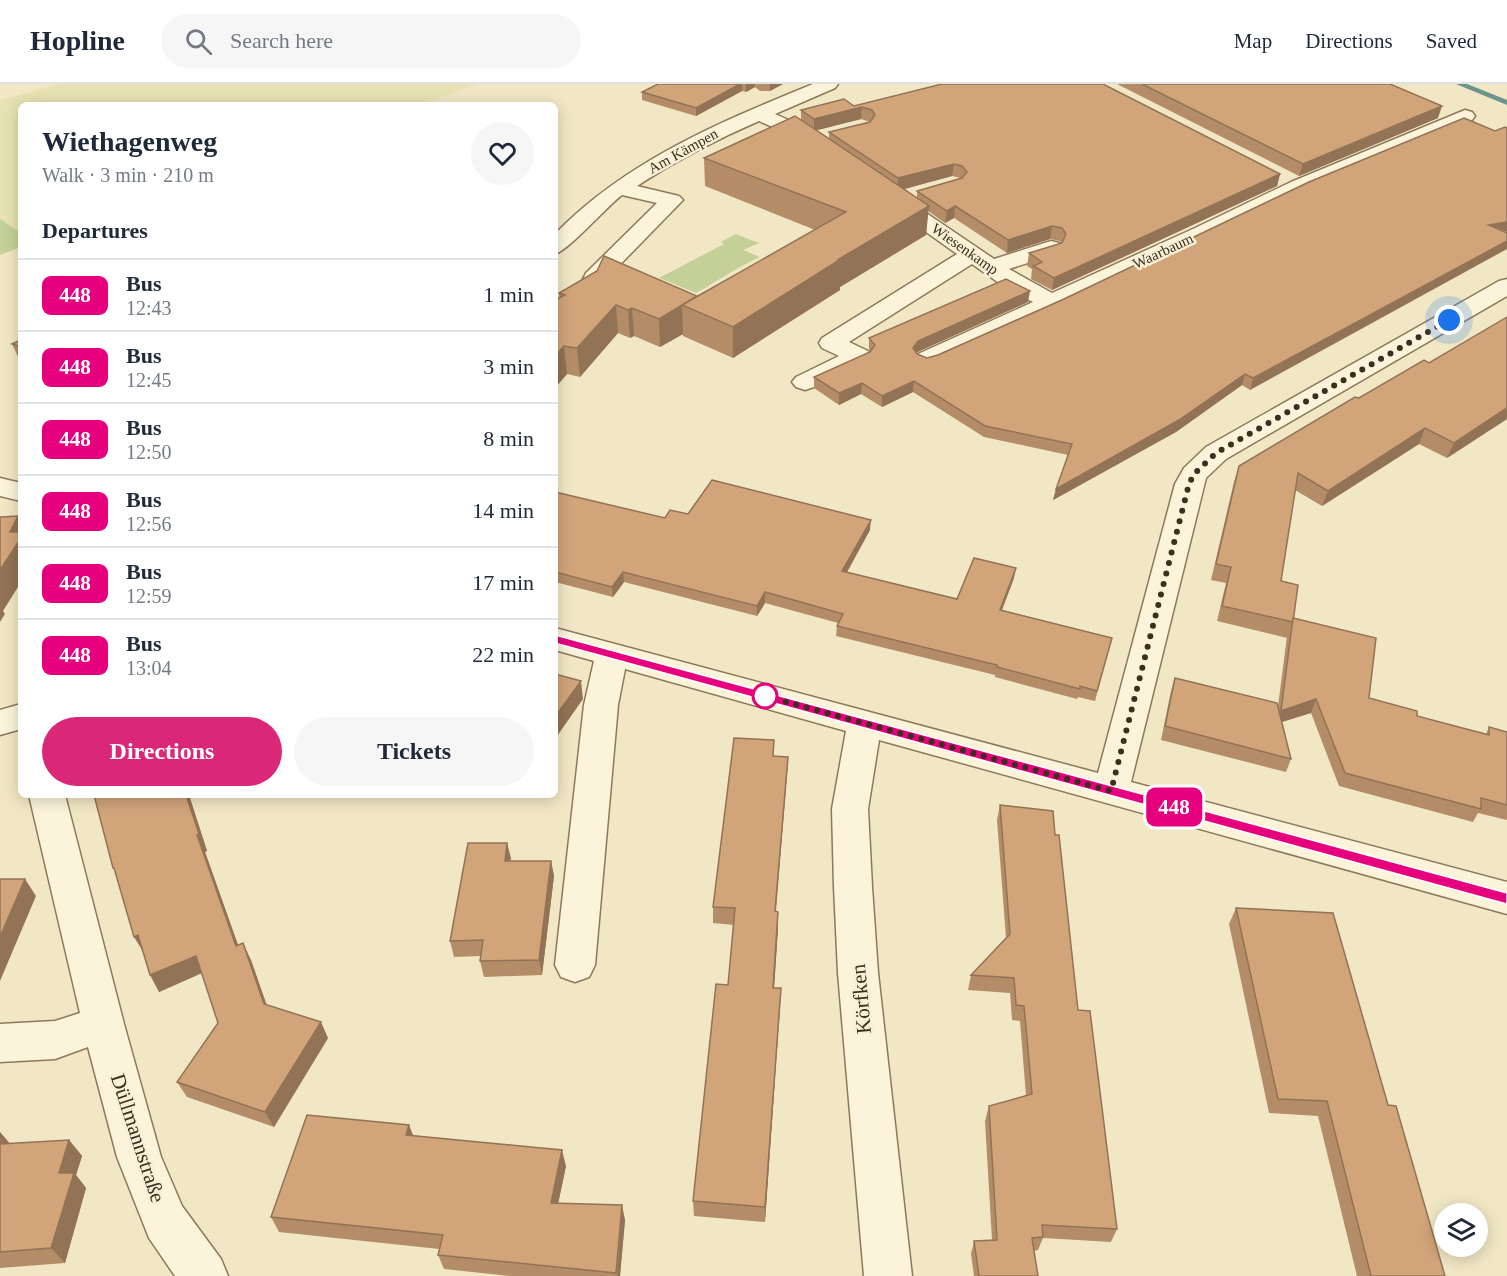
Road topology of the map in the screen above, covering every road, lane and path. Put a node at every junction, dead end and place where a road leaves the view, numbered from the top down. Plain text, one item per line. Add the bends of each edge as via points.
1 (829, 84) edge
2 (758, 113) junction
3 (1465, 116) edge
4 (829, 136) edge
5 (807, 141) junction
6 (835, 160) edge
7 (1278, 176) edge
8 (1298, 186) junction
9 (618, 188) junction
10 (923, 192) edge
11 (558, 244) edge
12 (1051, 248) edge
13 (982, 261) junction
14 (1507, 286) edge
15 (1053, 303) junction
16 (558, 310) edge
17 (927, 359) edge
18 (806, 382) dead end
19 (0, 487) edge
20 (18, 491) edge
21 (558, 640) edge
22 (611, 655) junction
23 (18, 717) edge
24 (0, 723) edge
25 (864, 723) junction
26 (1111, 791) junction
27 (48, 798) edge
28 (1507, 898) edge
29 (575, 965) dead end
30 (103, 1024) junction
31 (0, 1043) edge
32 (204, 1276) edge
33 (888, 1276) edge

1 - 2 street, Am Kämpen
2 - 5 street
2 - 9 street, Am Kämpen
3 - 8 street, Waarbaum
4 - 5 street
5 - 6 street
7 - 8 street
8 - 15 street, Waarbaum
9 - 11 street, Am Kämpen
9 - 16 street via 672,200 594,278 590,291
10 - 13 street, Wiesenkamp via 886,195
12 - 13 street
13 - 15 street, Wiesenkamp
13 - 18 street via 831,343 859,356
14 - 26 street via 1216,453 1194,474
15 - 17 street, Waarbaum
19 - 20 street
21 - 22 street
22 - 25 street
22 - 29 street via 601,705
23 - 24 street
25 - 26 street
25 - 33 street, Körfken via 850,809 853,887
26 - 28 street
27 - 30 street, Düllmannstraße
30 - 31 street via 55,1040
30 - 32 street, Düllmannstraße via 139,1157 165,1222

